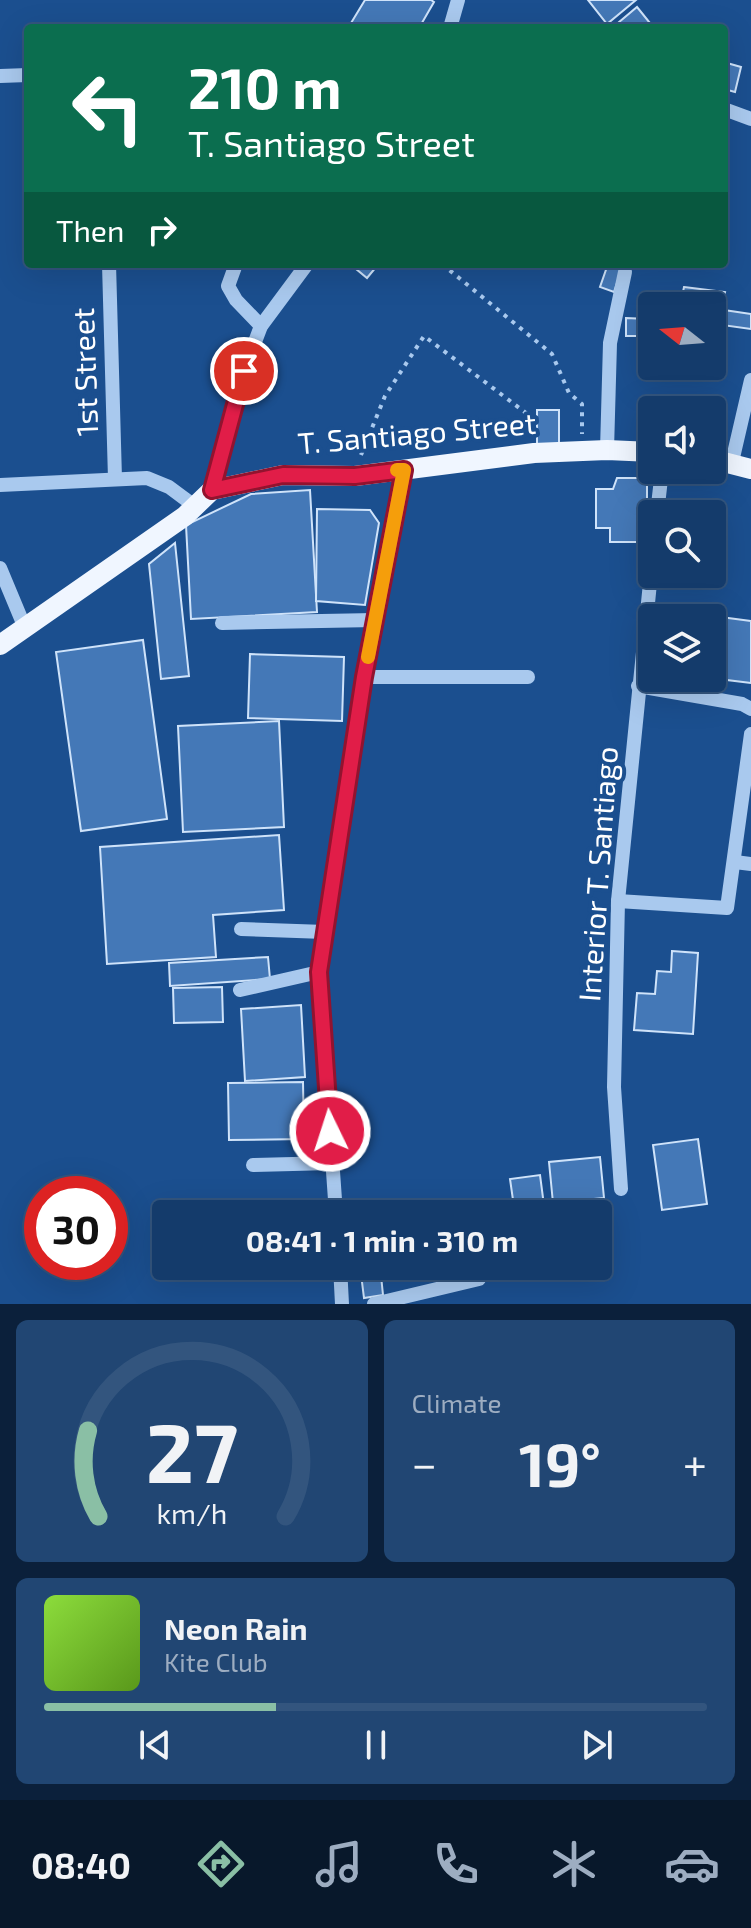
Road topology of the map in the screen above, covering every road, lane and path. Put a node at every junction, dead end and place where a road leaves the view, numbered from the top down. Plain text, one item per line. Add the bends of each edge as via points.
1 (458, 0) edge
2 (451, 24) edge
3 (24, 75) edge
4 (0, 76) edge
5 (728, 110) edge
6 (751, 119) edge
7 (109, 268) edge
8 (235, 268) edge
9 (304, 268) edge
10 (447, 268) edge
11 (625, 272) dead end
12 (261, 326) junction
13 (751, 380) edge
14 (607, 450) junction
15 (638, 451) edge
16 (581, 452) junction
17 (534, 453) junction
18 (732, 463) edge
19 (404, 470) junction
20 (355, 476) junction
21 (115, 479) junction
22 (0, 485) edge
23 (212, 490) junction
24 (196, 507) junction
25 (0, 568) edge
26 (375, 620) junction
27 (222, 623) dead end
28 (25, 628) junction
29 (0, 645) edge
30 (364, 677) junction
31 (528, 677) dead end
32 (638, 686) edge
33 (673, 692) edge
34 (751, 709) edge
35 (751, 734) edge
36 (735, 862) junction
37 (751, 864) edge
38 (618, 901) junction
39 (241, 929) dead end
40 (325, 932) junction
41 (319, 972) junction
42 (240, 990) dead end
43 (332, 1163) junction
44 (253, 1165) dead end
45 (621, 1189) dead end
46 (335, 1200) edge
47 (341, 1280) edge
48 (475, 1280) edge
49 (342, 1304) edge
50 (374, 1304) edge

1 - 2 street
3 - 4 street
5 - 6 street
7 - 21 street, 1st Street
8 - 12 street via 228,286
9 - 12 street
10 - 16 path via 552,354 569,393 582,404
11 - 14 street via 610,343
12 - 23 street
13 - 18 street
14 - 15 main road, T. Santiago Street
14 - 16 main road, T. Santiago Street
16 - 17 main road, T. Santiago Street
17 - 19 main road, T. Santiago Street
17 - 20 path via 530,416 424,336 385,396
19 - 20 main road, T. Santiago Street
19 - 26 street
20 - 23 main road, T. Santiago Street via 283,475
21 - 22 street
21 - 24 street via 147,478
23 - 24 main road
24 - 28 main road
25 - 28 street
26 - 27 street
26 - 30 street
28 - 29 main road
30 - 31 street
30 - 40 street
32 - 38 street, Interior T. Santiago
33 - 34 street
35 - 36 street
36 - 37 street
36 - 38 street via 730,904 723,910
38 - 45 street, Interior T. Santiago via 614,1087
39 - 40 street
40 - 41 street
41 - 42 street
41 - 43 street
43 - 44 street
43 - 46 street
47 - 49 street
48 - 50 street

